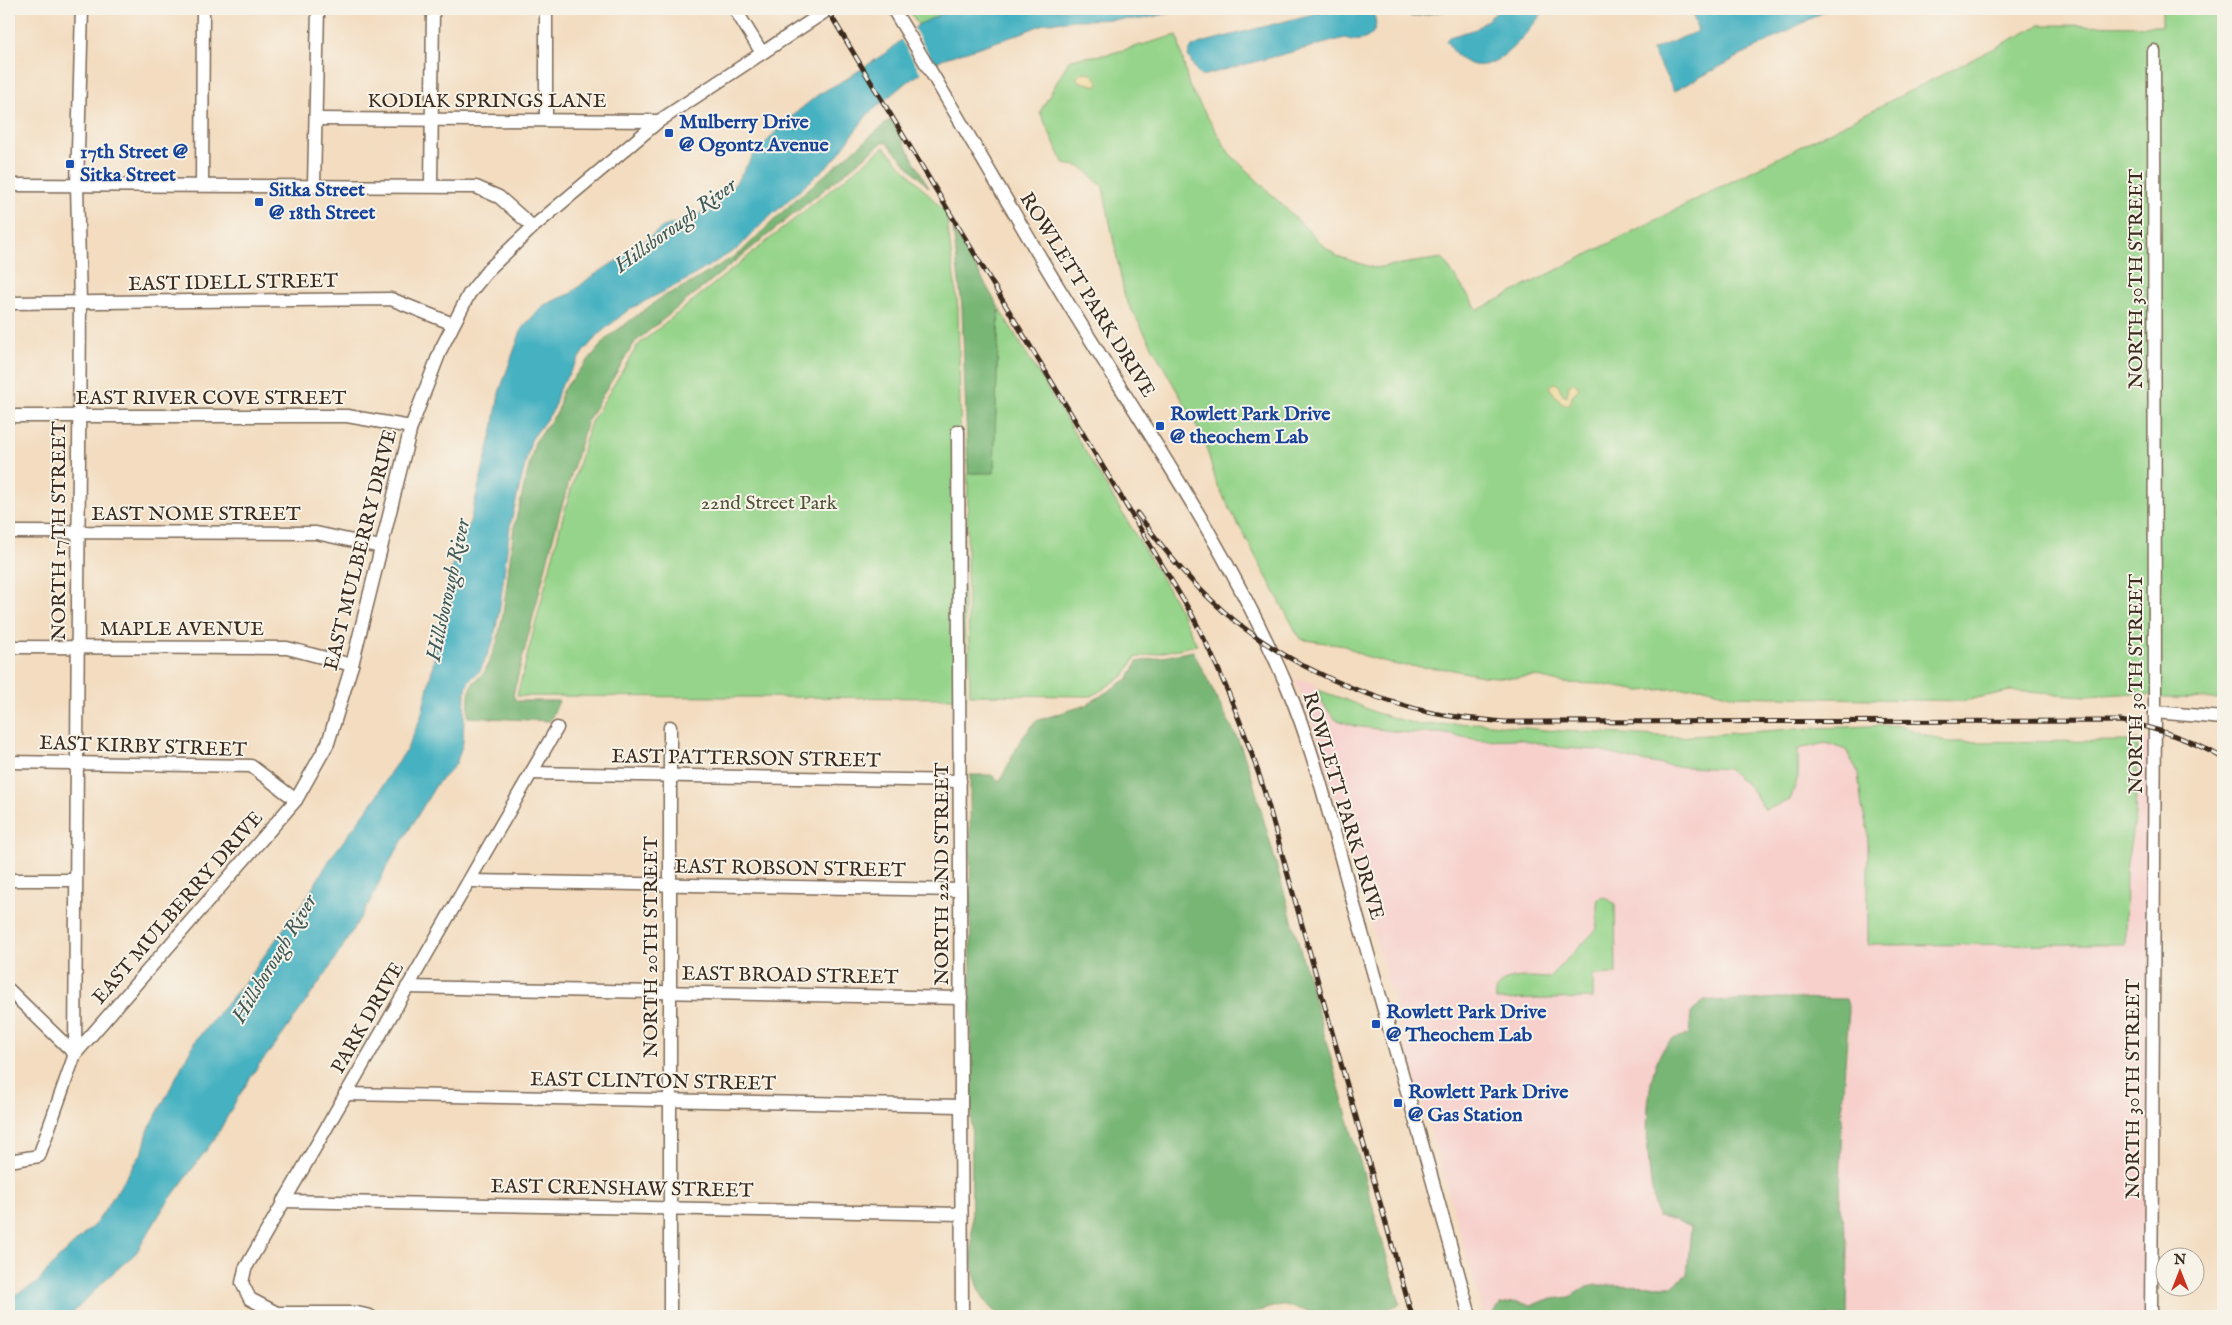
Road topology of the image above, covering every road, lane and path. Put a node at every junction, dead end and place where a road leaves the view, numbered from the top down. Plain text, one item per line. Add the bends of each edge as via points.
1 (82, 9) edge
2 (203, 9) edge
3 (318, 9) edge
4 (433, 9) edge
5 (546, 9) edge
6 (735, 9) edge
7 (829, 9) edge
8 (896, 14) edge
9 (2154, 51) dead end
10 (762, 53) junction
11 (316, 119) junction
12 (432, 119) junction
13 (546, 120) junction
14 (659, 121) junction
15 (202, 184) junction
16 (9, 185) edge
17 (314, 185) junction
18 (431, 185) junction
19 (77, 186) junction
20 (533, 227) junction
21 (80, 303) junction
22 (9, 304) edge
23 (454, 324) junction
24 (9, 416) edge
25 (79, 416) junction
26 (411, 427) junction
27 (958, 431) dead end
28 (9, 532) edge
29 (78, 532) junction
30 (381, 547) junction
31 (9, 647) edge
32 (78, 647) junction
33 (352, 666) junction
34 (2155, 712) junction
35 (2223, 718) edge
36 (670, 727) dead end
37 (557, 728) dead end
38 (9, 762) edge
39 (77, 763) junction
40 (532, 773) junction
41 (670, 777) junction
42 (960, 781) junction
43 (296, 800) junction
44 (9, 880) edge
45 (75, 880) junction
46 (469, 881) junction
47 (670, 885) junction
48 (959, 890) junction
49 (407, 987) junction
50 (9, 990) edge
51 (670, 993) junction
52 (961, 998) junction
53 (75, 1054) junction
54 (345, 1094) junction
55 (670, 1101) junction
56 (960, 1106) junction
57 (9, 1161) edge
58 (283, 1201) junction
59 (670, 1209) junction
60 (961, 1214) junction
61 (276, 1314) edge
62 (370, 1316) edge
63 (670, 1316) edge
64 (962, 1316) edge
65 (1470, 1316) edge
66 (2150, 1316) edge

1 - 19 street, NORTH 17TH STREET
2 - 15 street
3 - 11 street
4 - 12 street
5 - 13 street
6 - 10 street
7 - 10 street, EAST MULBERRY DRIVE
8 - 65 street, ROWLETT PARK DRIVE via 1064,298 1212,537 1264,635 1309,748 1390,1024
9 - 34 street, NORTH 30TH STREET
10 - 14 street, EAST MULBERRY DRIVE
11 - 12 street, KODIAK SPRINGS LANE
11 - 17 street
12 - 13 street, KODIAK SPRINGS LANE
12 - 18 street
13 - 14 street, KODIAK SPRINGS LANE
14 - 20 street, EAST MULBERRY DRIVE
15 - 17 street
15 - 19 street
16 - 19 street
17 - 18 street
18 - 20 street via 476,186 499,197
19 - 21 street, NORTH 17TH STREET
20 - 23 street, EAST MULBERRY DRIVE via 489,269 469,294
21 - 22 street, EAST IDELL STREET
21 - 23 street, EAST IDELL STREET via 391,299
21 - 25 street, NORTH 17TH STREET
23 - 26 street, EAST MULBERRY DRIVE
24 - 25 street, EAST RIVER COVE STREET
25 - 26 street, EAST RIVER COVE STREET via 347,416
25 - 29 street, NORTH 17TH STREET
26 - 30 street, EAST MULBERRY DRIVE
27 - 42 street, NORTH 22ND STREET
28 - 29 street, EAST NOME STREET
29 - 30 street, EAST NOME STREET via 316,533
29 - 32 street, NORTH 17TH STREET
30 - 33 street, EAST MULBERRY DRIVE
31 - 32 street, MAPLE AVENUE
32 - 33 street, MAPLE AVENUE via 287,648
32 - 39 street, NORTH 17TH STREET
33 - 43 street, EAST MULBERRY DRIVE via 328,744
34 - 35 street
34 - 66 street, NORTH 30TH STREET
36 - 41 street, NORTH 20TH STREET
37 - 40 street, PARK DRIVE
38 - 39 street, EAST KIRBY STREET
39 - 43 street, EAST KIRBY STREET via 251,766
39 - 45 street, NORTH 17TH STREET
40 - 41 street, EAST PATTERSON STREET
40 - 46 street, PARK DRIVE
41 - 42 street, EAST PATTERSON STREET
41 - 47 street, NORTH 20TH STREET
42 - 48 street, NORTH 22ND STREET
43 - 53 street, EAST MULBERRY DRIVE
44 - 45 street
45 - 53 street, NORTH 17TH STREET
46 - 47 street, EAST ROBSON STREET
46 - 49 street, PARK DRIVE
47 - 48 street, EAST ROBSON STREET
47 - 51 street, NORTH 20TH STREET
48 - 52 street, NORTH 22ND STREET
49 - 51 street, EAST BROAD STREET
49 - 54 street, PARK DRIVE
50 - 53 street
51 - 52 street, EAST BROAD STREET
51 - 55 street, NORTH 20TH STREET
52 - 56 street, NORTH 22ND STREET
53 - 57 street, EAST MULBERRY DRIVE via 39,1156
54 - 55 street, EAST CLINTON STREET
54 - 58 street, PARK DRIVE
55 - 56 street, EAST CLINTON STREET
55 - 59 street, NORTH 20TH STREET
56 - 60 street, NORTH 22ND STREET
58 - 59 street, EAST CRENSHAW STREET
58 - 61 street, PARK DRIVE via 245,1269 242,1283 250,1300
59 - 60 street, EAST CRENSHAW STREET
59 - 63 street, NORTH 20TH STREET
60 - 64 street, NORTH 22ND STREET
61 - 62 street via 357,1313

